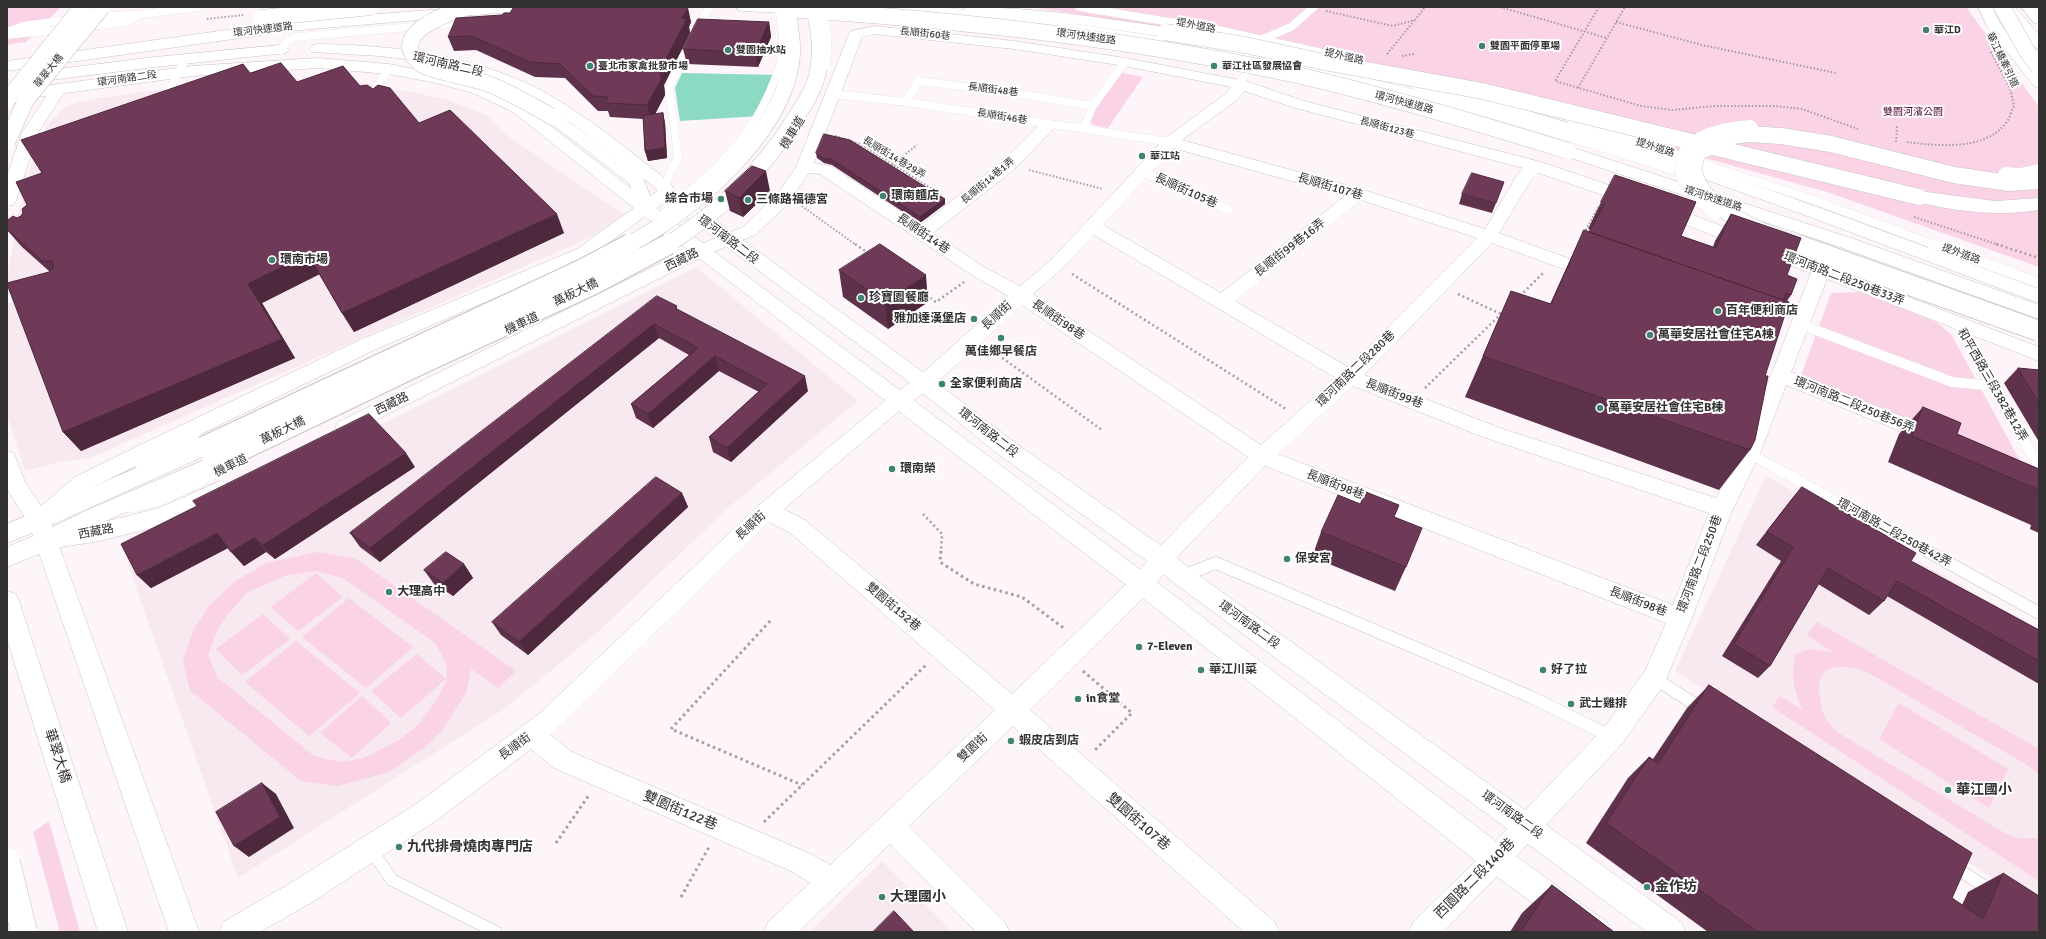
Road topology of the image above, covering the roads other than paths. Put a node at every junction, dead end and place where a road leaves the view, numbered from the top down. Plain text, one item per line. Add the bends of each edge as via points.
1 (82, 7) edge
2 (102, 7) edge
3 (147, 7) edge
4 (198, 7) edge
5 (332, 7) edge
6 (371, 7) edge
7 (496, 7) edge
8 (522, 7) edge
9 (709, 7) edge
10 (743, 7) edge
11 (813, 7) edge
12 (821, 7) edge
13 (900, 7) edge
14 (970, 7) edge
15 (1079, 7) edge
16 (1985, 7) edge
17 (2002, 7) edge
18 (2007, 7) edge
19 (2028, 7) edge
20 (783, 8) edge
21 (1318, 9) edge
22 (300, 13) dead end
23 (143, 14) junction
24 (470, 14) edge
25 (2039, 20) edge
26 (7, 32) edge
27 (7, 35) edge
28 (1263, 39) junction
29 (2039, 44) edge
30 (7, 57) edge
31 (276, 57) junction
32 (1254, 57) junction
33 (1125, 62) junction
34 (1329, 63) junction
35 (7, 66) edge
36 (181, 66) junction
37 (2039, 67) edge
38 (389, 69) junction
39 (498, 77) junction
40 (7, 81) edge
41 (2039, 83) edge
42 (1240, 84) junction
43 (58, 89) junction
44 (479, 90) junction
45 (834, 94) junction
46 (7, 96) edge
47 (7, 100) edge
48 (906, 102) junction
49 (382, 103) edge
50 (156, 104) edge
51 (1093, 106) junction
52 (1049, 124) junction
53 (1083, 129) junction
54 (7, 142) edge
55 (1170, 142) junction
56 (1535, 166) junction
57 (804, 167) junction
58 (1672, 170) dead end
59 (1142, 172) junction
60 (2039, 172) edge
61 (2039, 181) edge
62 (665, 189) junction
63 (1358, 194) junction
64 (7, 201) edge
65 (2039, 204) edge
66 (646, 209) junction
67 (1229, 210) dead end
68 (1091, 226) junction
69 (922, 233) junction
70 (1489, 236) junction
71 (728, 240) junction
72 (702, 250) junction
73 (1821, 270) junction
74 (1607, 278) edge
75 (2039, 283) edge
76 (36, 292) edge
77 (1021, 295) junction
78 (2039, 296) edge
79 (7, 299) edge
80 (1222, 302) junction
81 (2039, 312) edge
82 (1957, 322) junction
83 (1800, 324) junction
84 (2039, 331) edge
85 (2039, 339) edge
86 (2039, 354) edge
87 (1780, 375) junction
88 (1350, 377) junction
89 (924, 383) junction
90 (1993, 386) junction
91 (899, 400) junction
92 (329, 435) edge
93 (1950, 444) edge
94 (1750, 454) junction
95 (1262, 456) junction
96 (7, 460) edge
97 (244, 460) dead end
98 (215, 463) junction
99 (2039, 467) edge
100 (2017, 470) edge
101 (2039, 479) edge
102 (1722, 509) junction
103 (767, 512) junction
104 (43, 531) junction
105 (7, 534) edge
106 (7, 557) edge
107 (1162, 559) junction
108 (1182, 576) junction
109 (1142, 584) junction
110 (7, 601) edge
111 (2039, 613) edge
112 (1680, 618) junction
113 (1654, 678) junction
114 (1012, 711) junction
115 (1715, 716) edge
116 (532, 735) junction
117 (1612, 737) junction
118 (890, 826) junction
119 (1527, 826) junction
120 (370, 848) junction
121 (1496, 859) junction
122 (1944, 861) edge
123 (7, 862) edge
124 (832, 881) junction
125 (2005, 899) edge
126 (110, 922) edge
127 (24, 932) edge
128 (184, 932) edge
129 (233, 932) edge
130 (496, 932) edge
131 (778, 932) edge
132 (995, 932) edge
133 (1265, 932) edge
134 (1423, 932) edge
135 (1597, 932) edge
136 (1671, 932) edge

1 - 47 main road, 華翠大橋, bridge
2 - 54 main road, 華翠大橋, bridge via 26,100
3 - 23 lane
4 - 23 lane
5 - 22 lane
6 - 30 main road, 環河快速道路, bridge via 261,18
7 - 8 main road, 環河快速道路
7 - 35 main road, 環河快速道路 via 290,26
9 - 62 lane via 670,82 678,157
10 - 20 main road, 環河快速道路
11 - 98 main road, 萬板大橋, bridge via 818,20 820,46 817,76 770,157 729,200 661,249 590,287
12 - 97 lane, 機車道, bridge via 827,20 830,43 824,76 803,119 775,161 717,217 644,264 429,367
13 - 32 lane via 1072,25
14 - 34 main road, 環河快速道路, bridge via 1165,32 1245,45
15 - 28 lane, 堤外道路
16 - 41 street via 1992,23
17 - 37 main road, bridge via 2028,53
18 - 29 main road
19 - 25 main road
20 - 81 main road, 環河快速道路, bridge via 1002,26 1085,37 1258,67 1352,89 1482,124 1568,151 1847,243
20 - 98 main road, 萬板大橋, bridge via 793,42 791,65 782,94 768,120 748,148 711,187 657,229
21 - 28 lane via 1291,27
23 - 26 lane via 52,21 23,26
23 - 27 lane via 124,22
24 - 31 lane, bridge via 379,29 296,37 288,40
24 - 66 main road, bridge via 444,14 420,29 410,44 414,58 428,67 509,93 550,116 637,181
28 - 32 lane
28 - 75 lane, 提外道路 via 1378,65 1560,116 1819,202
31 - 36 main road, 環河南路二段
31 - 38 main road, 環河南路二段
31 - 39 main road, 環河南路二段 via 353,49 390,52 456,65
32 - 42 lane
32 - 58 lane via 1497,115
33 - 42 street, 長順街60巷
33 - 45 street, 長順街60巷 via 1006,44 874,30 856,34
33 - 51 lane
34 - 65 main road, bridge via 1482,92 1919,197 1993,206
34 - 78 main road, 環河快速道路, bridge via 1478,101 1614,142
36 - 40 main road
36 - 43 main road, 環河南路二段
36 - 50 lane via 167,96
38 - 44 main road, 環河南路二段
38 - 49 lane via 375,89
39 - 44 main road
39 - 62 main road, 環河南路二段 via 564,110
42 - 55 street, 長順街 via 1233,96
42 - 56 street, 長順街123巷 via 1298,104
43 - 46 main road, 環河南路二段
43 - 64 street via 30,133 30,142
44 - 66 main road, 環河南路二段 via 519,109
45 - 48 lane, 長順街46巷
45 - 57 street, 長順街60巷
48 - 51 lane, 長順街48巷 via 918,81
48 - 52 lane, 長順街46巷
51 - 53 lane
52 - 53 lane, 長順街46巷
52 - 69 street, 長順街14巷1弄 via 1009,165
53 - 55 lane, 長順街46巷
55 - 59 street, 長順街
55 - 63 street, 長順街107巷
56 - 70 street, 環河南路二段280巷 via 1524,176
56 - 73 street, 環河南路二段250巷33弄 via 1653,206
57 - 69 street, 長順街14巷 via 825,170
57 - 71 street, 長順街60巷 via 778,204 749,231
59 - 67 lane, 長順街105巷
59 - 68 street, 長順街
60 - 85 street, bridge via 2020,176 1952,169 1824,137 1762,128 1736,128 1698,140 1686,152 1682,167 1689,186 1704,203 1750,234
61 - 84 main road, bridge via 1996,181 1960,176 1830,143 1764,134 1738,135 1716,142 1697,153 1694,171 1703,190 1725,210 1750,226
62 - 66 street, 西藏路
62 - 71 main road, 環河南路二段
63 - 70 street, 長順街107巷
63 - 80 street, 長順街99巷16弄
66 - 72 main road, 環河南路二段
66 - 104 street, 西藏路 via 583,253 365,346 82,483
68 - 77 street, 長順街 via 1057,264
68 - 80 street, 長順街99巷
69 - 77 street, 長順街14巷 via 978,271
70 - 74 street, 長順街107巷
70 - 88 street, 環河南路二段280巷
71 - 72 street, 西藏路
71 - 89 main road, 環河南路二段
72 - 91 main road, 環河南路二段
72 - 92 street, 西藏路
73 - 82 street, 環河南路二段250巷33弄
73 - 83 street, 環河南路二段250巷
76 - 79 lane
77 - 89 street, 長順街
77 - 95 street, 長順街98巷
80 - 88 street, 長順街99巷
82 - 86 street, 環河南路二段250巷33弄
82 - 90 lane, 和平西路三段382巷12弄
83 - 87 street, 環河南路二段250巷 via 1782,343
83 - 90 lane via 1952,382
87 - 93 street, 環河南路二段250巷56弄
87 - 94 street, 環河南路二段250巷
88 - 95 street, 環河南路二段280巷
88 - 102 street, 長順街99巷 via 1493,433
89 - 91 street, 長順街
89 - 107 main road, 環河南路二段 via 1002,445
90 - 99 lane, 和平西路三段382巷12弄
91 - 103 street, 長順街
91 - 109 main road, 環河南路二段
94 - 102 street, 環河南路二段250巷
94 - 111 lane, 環河南路二段250巷42弄
95 - 107 street, 環河南路二段280巷
95 - 112 street, 長順街98巷
96 - 104 street via 15,484
98 - 104 main road, 西藏路 via 90,508
98 - 104 street, 西藏路 via 164,516 100,532
100 - 101 street
102 - 112 street, 環河南路二段250巷
103 - 114 street, 雙園街152巷 via 797,526
103 - 116 street, 長順街
104 - 105 main road, 西藏路
104 - 106 main road, 西藏路
104 - 128 main road
107 - 108 main road, 環河南路二段
107 - 109 street, 雙園街
108 - 117 lane via 1216,563 1531,697
108 - 119 main road, 環河南路二段
109 - 114 street, 雙園街
109 - 121 main road, 環河南路二段
110 - 126 main road, 華翠大橋
112 - 113 street, 環河南路二段250巷
113 - 115 lane
113 - 117 street, 環河南路二段250巷
114 - 118 street, 雙園街
114 - 133 street, 雙園街107巷
116 - 120 street, 長順街 via 428,811
116 - 124 street, 雙園街122巷 via 563,760 802,863
117 - 119 street, 環河南路二段250巷
118 - 124 street, 雙園街
118 - 132 street
119 - 121 street, 西園路二段140巷
119 - 136 main road, 環河南路二段
120 - 129 street, 長順街 via 304,891
120 - 130 lane via 392,880
121 - 134 street, 西園路二段140巷
121 - 135 main road, 環河南路二段
122 - 125 lane
123 - 127 main road, bridge
124 - 131 street, 雙園街

